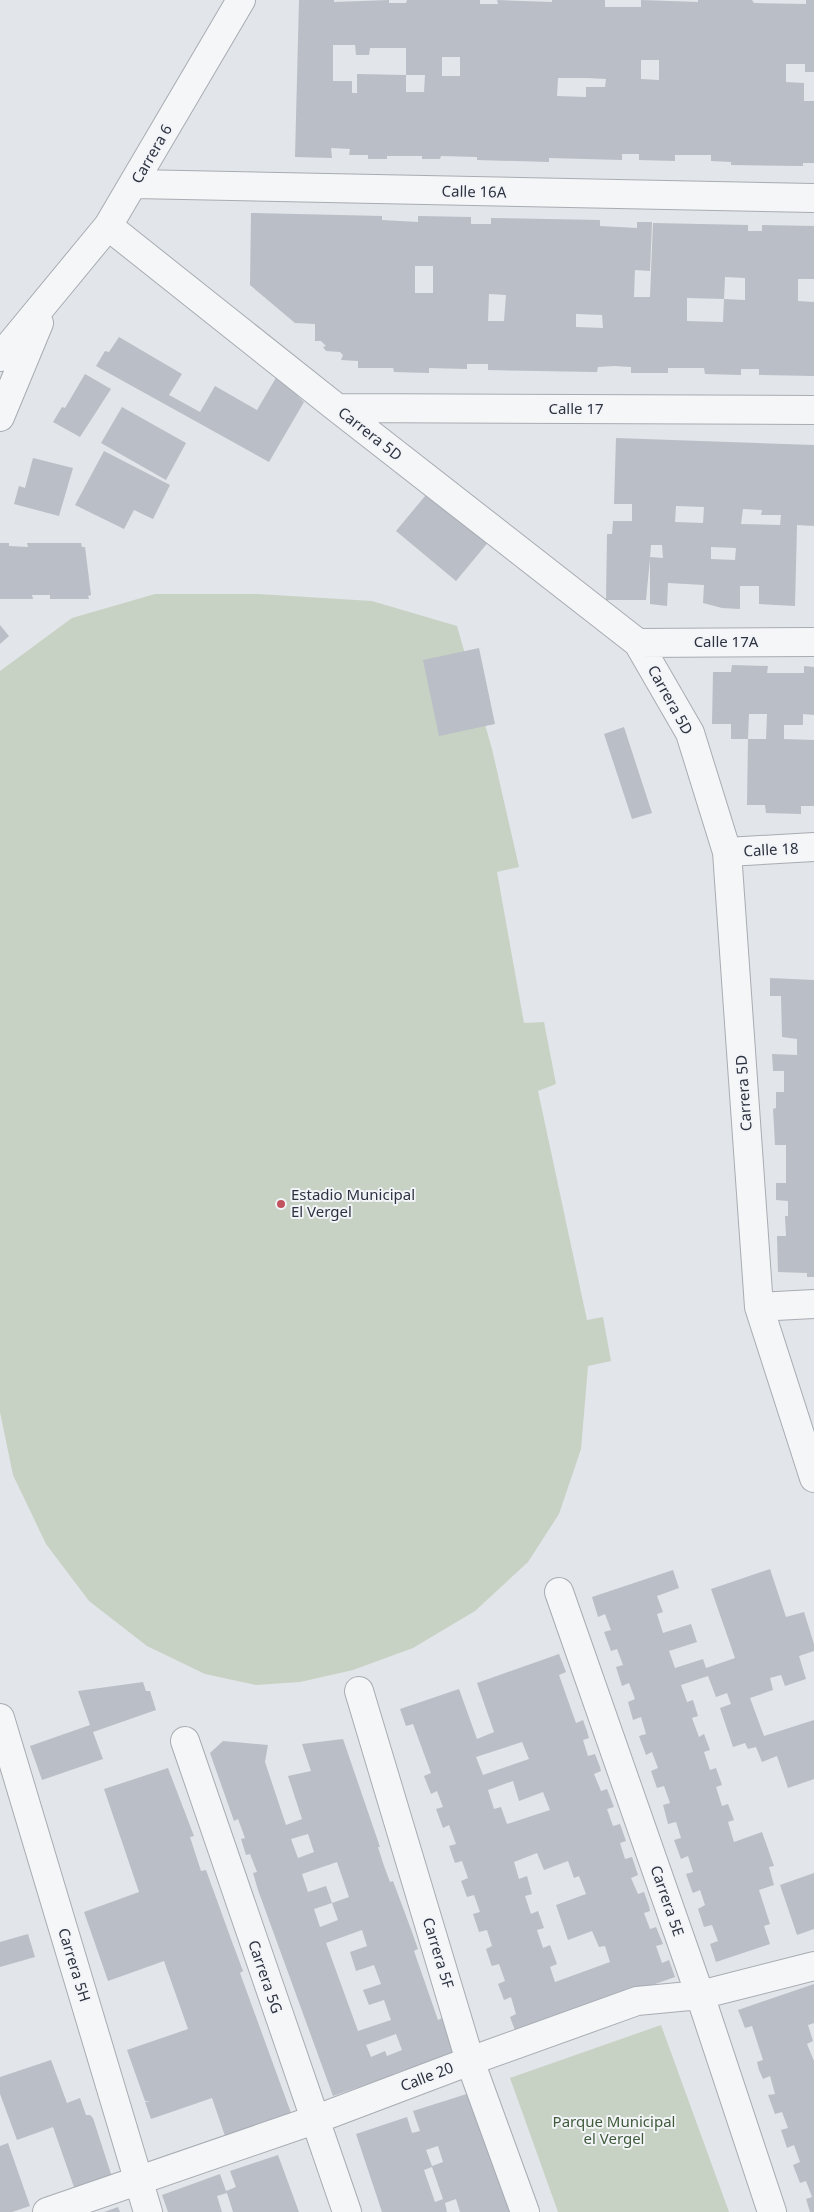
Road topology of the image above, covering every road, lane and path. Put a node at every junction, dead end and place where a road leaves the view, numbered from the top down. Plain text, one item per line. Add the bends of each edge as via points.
1 (241, 0) edge
2 (135, 184) junction
3 (814, 198) edge
4 (108, 226) junction
5 (49, 299) junction
6 (0, 356) edge
7 (337, 408) junction
8 (814, 410) edge
9 (0, 417) edge
10 (814, 642) edge
11 (638, 643) junction
12 (814, 847) edge
13 (727, 852) junction
14 (814, 1304) edge
15 (759, 1307) junction
16 (814, 1478) edge
17 (559, 1592) dead end
18 (360, 1691) dead end
19 (0, 1718) edge
20 (185, 1741) dead end
21 (814, 1966) edge
22 (700, 1995) junction
23 (470, 2060) junction
24 (314, 2120) junction
25 (140, 2181) junction
26 (46, 2212) edge
27 (148, 2212) edge
28 (347, 2212) edge
29 (525, 2212) edge
30 (772, 2212) edge

1 - 2 street, Carrera 6
2 - 3 street, Calle 16A
2 - 4 street, Carrera 6
4 - 5 street, Carrera 6
4 - 7 street, Carrera 5D
5 - 6 street, Carrera 6
5 - 9 street, Carrera 6
7 - 8 street, Calle 17
7 - 11 street, Carrera 5D
10 - 11 street, Calle 17A
11 - 13 street, Carrera 5D via 690,733
12 - 13 street, Calle 18
13 - 15 street, Carrera 5D
14 - 15 street
15 - 16 street, Carrera 5D
17 - 22 street, Carrera 5E
18 - 23 street, Carrera 5F
19 - 25 street, Carrera 5H
20 - 24 street, Carrera 5G
21 - 22 street, Calle 20
22 - 23 street, Calle 20 via 637,2001
22 - 30 street, Carrera 5E
23 - 24 street, Calle 20
23 - 29 street, Carrera 5F
24 - 25 street, Calle 20
24 - 28 street, Carrera 5G
25 - 26 street, Calle 20
25 - 27 street, Carrera 5H

